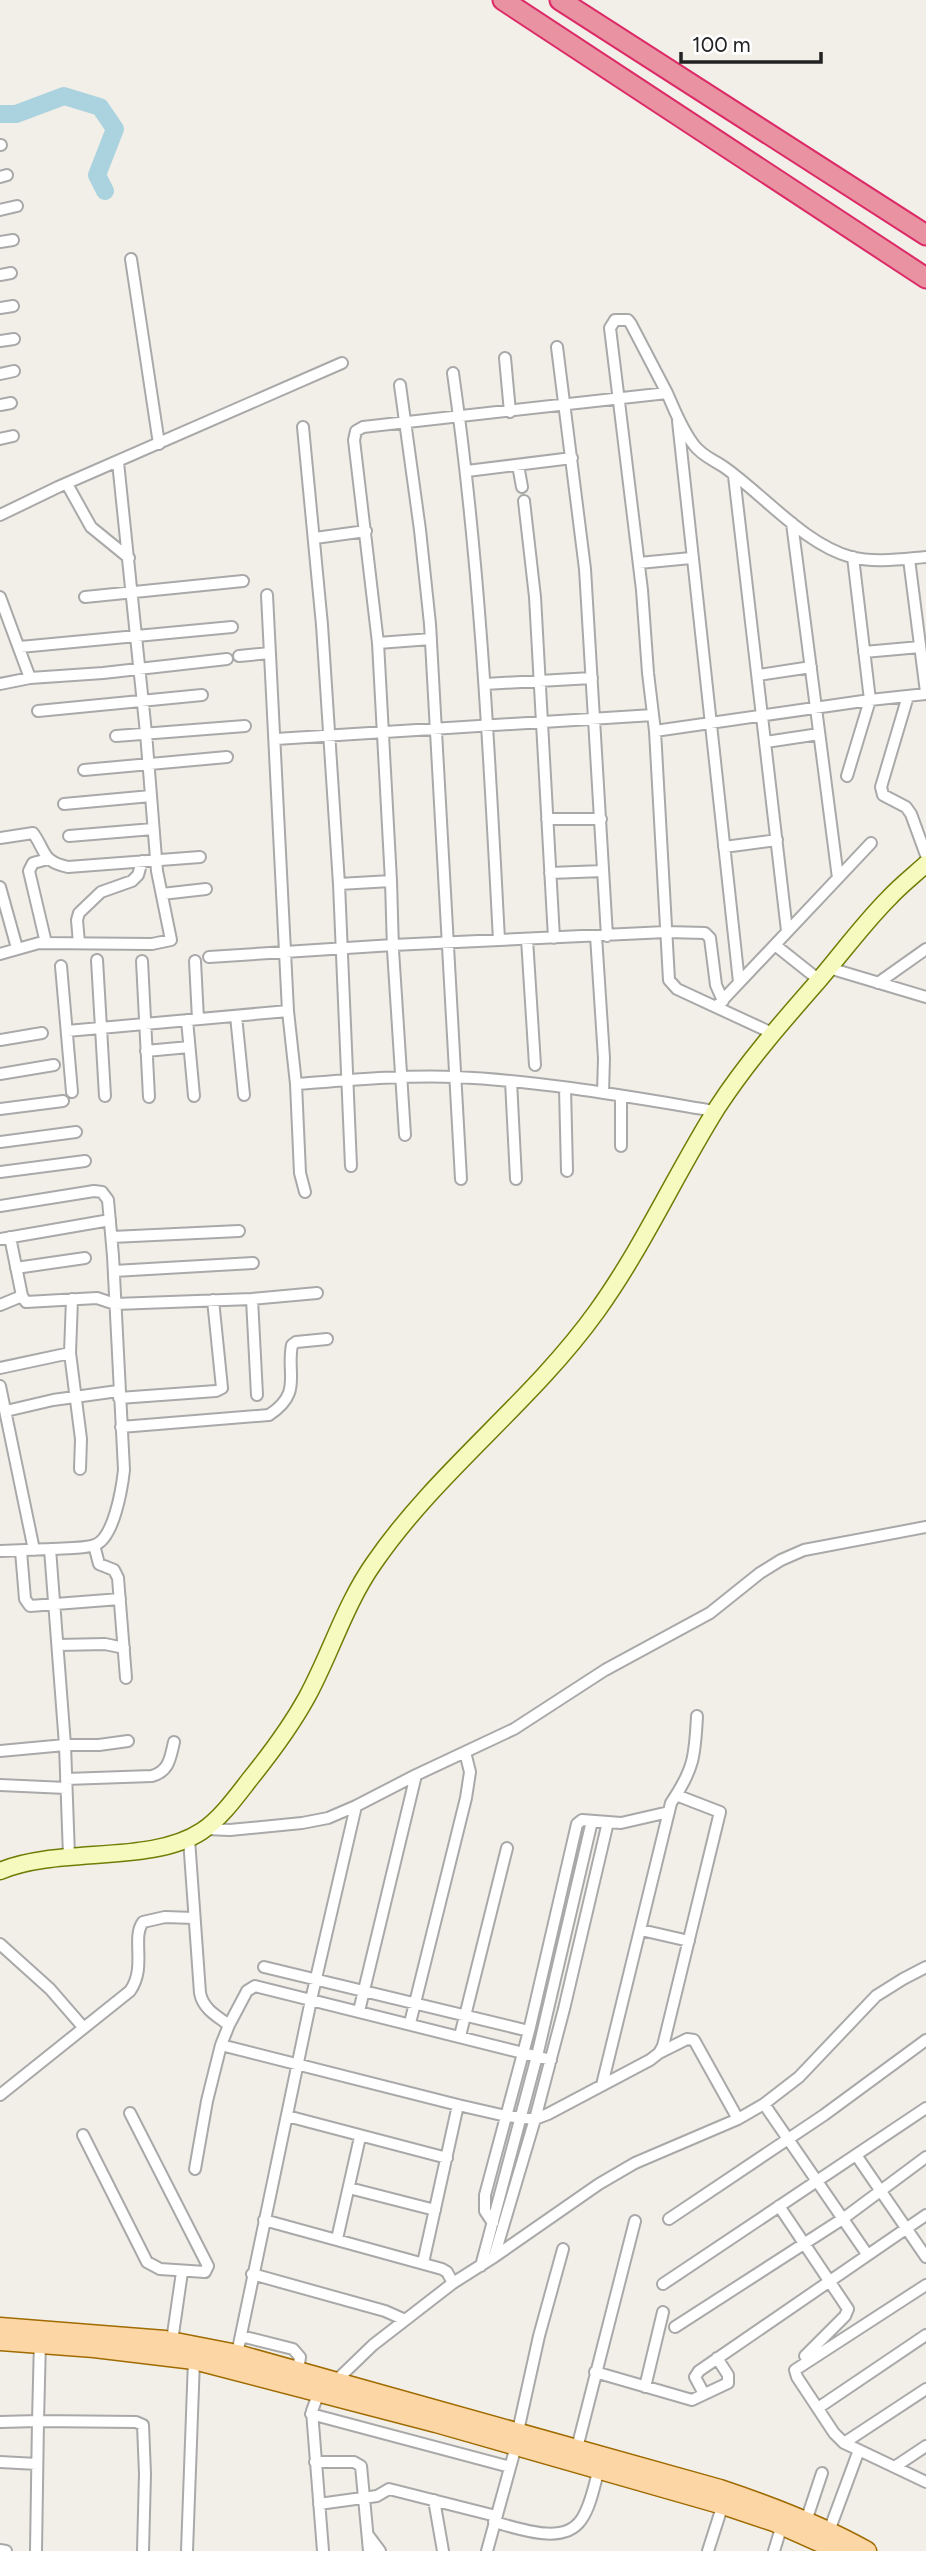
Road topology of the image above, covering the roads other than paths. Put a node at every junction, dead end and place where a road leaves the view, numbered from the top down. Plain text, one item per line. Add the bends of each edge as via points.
1 (503, 0) edge
2 (560, 0) edge
3 (17, 206) dead end
4 (0, 210) edge
5 (926, 235) edge
6 (13, 240) dead end
7 (0, 242) edge
8 (131, 259) dead end
9 (926, 278) edge
10 (13, 306) dead end
11 (0, 308) edge
12 (14, 339) dead end
13 (0, 341) edge
14 (557, 347) dead end
15 (505, 358) dead end
16 (342, 363) dead end
17 (14, 371) dead end
18 (453, 373) dead end
19 (0, 374) edge
20 (400, 385) dead end
21 (667, 393) junction
22 (617, 399) junction
23 (565, 404) junction
24 (510, 412) junction
25 (459, 416) junction
26 (677, 418) junction
27 (405, 422) junction
28 (303, 427) dead end
29 (13, 436) dead end
30 (0, 439) edge
31 (159, 444) junction
32 (572, 458) junction
33 (118, 462) junction
34 (518, 465) junction
35 (467, 471) junction
36 (734, 477) junction
37 (67, 484) junction
38 (522, 487) dead end
39 (524, 501) dead end
40 (0, 515) edge
41 (792, 523) junction
42 (366, 531) junction
43 (315, 538) junction
44 (853, 557) junction
45 (926, 557) edge
46 (129, 558) junction
47 (691, 558) junction
48 (909, 559) junction
49 (639, 563) junction
50 (243, 581) dead end
51 (132, 592) junction
52 (267, 595) dead end
53 (0, 597) edge
54 (85, 597) dead end
55 (232, 627) dead end
56 (136, 635) junction
57 (431, 639) junction
58 (378, 643) junction
59 (20, 647) junction
60 (920, 647) junction
61 (864, 652) junction
62 (270, 653) junction
63 (239, 656) dead end
64 (227, 659) dead end
65 (811, 667) junction
66 (139, 668) junction
67 (759, 675) junction
68 (30, 678) junction
69 (592, 678) junction
70 (539, 681) junction
71 (0, 684) edge
72 (485, 684) junction
73 (926, 693) edge
74 (202, 695) dead end
75 (908, 696) junction
76 (143, 699) junction
77 (870, 699) junction
78 (816, 709) junction
79 (38, 711) dead end
80 (653, 715) junction
81 (763, 717) junction
82 (595, 720) junction
83 (710, 723) junction
84 (541, 724) junction
85 (245, 726) dead end
86 (488, 726) junction
87 (434, 728) junction
88 (655, 731) junction
89 (382, 732) junction
90 (146, 733) junction
91 (328, 734) junction
92 (819, 734) junction
93 (116, 736) dead end
94 (276, 739) junction
95 (766, 742) junction
96 (227, 757) dead end
97 (149, 764) junction
98 (84, 770) dead end
99 (847, 776) dead end
100 (151, 796) junction
101 (64, 804) dead end
102 (547, 819) junction
103 (601, 819) junction
104 (153, 828) junction
105 (69, 836) dead end
106 (0, 838) edge
107 (777, 840) junction
108 (871, 843) dead end
109 (724, 847) junction
110 (926, 855) edge
111 (200, 856) dead end
112 (48, 859) junction
113 (156, 860) junction
114 (142, 861) junction
115 (926, 864) edge
116 (603, 871) junction
117 (550, 873) junction
118 (838, 878) junction
119 (391, 881) junction
120 (339, 884) junction
121 (0, 887) edge
122 (206, 889) dead end
123 (162, 894) junction
124 (787, 931) junction
125 (666, 932) junction
126 (601, 936) junction
127 (554, 938) junction
128 (527, 939) junction
129 (499, 940) junction
130 (447, 942) junction
131 (46, 943) junction
132 (79, 943) junction
133 (775, 944) junction
134 (393, 945) junction
135 (18, 948) junction
136 (342, 948) junction
137 (926, 950) edge
138 (285, 952) junction
139 (0, 954) edge
140 (209, 957) dead end
141 (97, 960) dead end
142 (142, 961) dead end
143 (195, 961) dead end
144 (61, 966) dead end
145 (824, 974) junction
146 (739, 982) junction
147 (878, 983) junction
148 (926, 998) edge
149 (720, 1004) junction
150 (288, 1011) junction
151 (236, 1016) junction
152 (193, 1020) junction
153 (145, 1023) junction
154 (102, 1027) junction
155 (67, 1031) junction
156 (43, 1033) dead end
157 (772, 1033) junction
158 (0, 1040) edge
159 (189, 1047) junction
160 (146, 1051) junction
161 (54, 1065) dead end
162 (535, 1065) dead end
163 (0, 1074) edge
164 (401, 1077) junction
165 (455, 1077) junction
166 (349, 1080) junction
167 (511, 1082) junction
168 (296, 1084) junction
169 (565, 1088) junction
170 (72, 1092) dead end
171 (603, 1093) junction
172 (244, 1095) dead end
173 (106, 1096) dead end
174 (194, 1096) dead end
175 (621, 1096) junction
176 (149, 1097) dead end
177 (63, 1101) dead end
178 (0, 1110) edge
179 (715, 1111) junction
180 (76, 1132) dead end
181 (405, 1135) dead end
182 (0, 1142) edge
183 (621, 1146) dead end
184 (85, 1161) dead end
185 (351, 1166) dead end
186 (567, 1171) dead end
187 (0, 1172) edge
188 (461, 1179) dead end
189 (516, 1179) dead end
190 (305, 1192) dead end
191 (0, 1206) edge
192 (110, 1220) junction
193 (239, 1231) dead end
194 (111, 1237) junction
195 (5, 1238) edge
196 (85, 1258) dead end
197 (253, 1263) dead end
198 (16, 1268) junction
199 (114, 1271) junction
200 (317, 1293) dead end
201 (22, 1296) junction
202 (72, 1299) junction
203 (252, 1299) junction
204 (213, 1300) junction
205 (115, 1304) junction
206 (0, 1305) edge
207 (327, 1339) dead end
208 (70, 1353) junction
209 (0, 1368) edge
210 (0, 1386) edge
211 (119, 1394) junction
212 (257, 1395) dead end
213 (75, 1397) junction
214 (6, 1411) junction
215 (121, 1427) junction
216 (80, 1469) dead end
217 (926, 1527) edge
218 (94, 1545) junction
219 (50, 1549) junction
220 (34, 1550) junction
221 (0, 1551) edge
222 (21, 1551) junction
223 (120, 1599) junction
224 (55, 1605) junction
225 (58, 1645) junction
226 (124, 1648) junction
227 (126, 1678) dead end
228 (697, 1716) dead end
229 (128, 1741) dead end
230 (174, 1742) dead end
231 (65, 1745) junction
232 (0, 1751) edge
233 (465, 1752) junction
234 (416, 1775) junction
235 (66, 1784) junction
236 (0, 1785) edge
237 (676, 1795) junction
238 (356, 1806) junction
239 (669, 1812) junction
240 (592, 1821) junction
241 (608, 1822) junction
242 (206, 1829) junction
243 (189, 1839) junction
244 (507, 1848) dead end
245 (69, 1856) junction
246 (0, 1871) edge
247 (194, 1918) junction
248 (641, 1930) junction
249 (689, 1941) junction
250 (0, 1944) edge
251 (264, 1967) dead end
252 (926, 1967) edge
253 (316, 1980) junction
254 (364, 1990) junction
255 (311, 2000) junction
256 (415, 2003) junction
257 (359, 2011) junction
258 (465, 2016) junction
259 (410, 2023) junction
260 (229, 2025) junction
261 (83, 2027) junction
262 (529, 2031) junction
263 (460, 2036) junction
264 (926, 2040) edge
265 (221, 2045) junction
266 (524, 2053) junction
267 (659, 2053) junction
268 (537, 2056) junction
269 (551, 2060) junction
270 (298, 2063) junction
271 (602, 2085) junction
272 (0, 2095) edge
273 (764, 2104) junction
274 (458, 2105) junction
275 (926, 2108) edge
276 (130, 2113) dead end
277 (287, 2116) junction
278 (506, 2116) junction
279 (521, 2118) junction
280 (535, 2119) junction
281 (738, 2119) junction
282 (83, 2135) dead end
283 (360, 2137) junction
284 (789, 2138) junction
285 (856, 2155) junction
286 (926, 2157) edge
287 (447, 2158) junction
288 (195, 2169) dead end
289 (818, 2180) junction
290 (349, 2188) junction
291 (881, 2191) junction
292 (779, 2206) junction
293 (435, 2210) junction
294 (926, 2215) edge
295 (844, 2218) junction
296 (669, 2219) dead end
297 (264, 2220) junction
298 (635, 2221) dead end
299 (493, 2223) junction
300 (906, 2228) junction
301 (337, 2239) junction
302 (805, 2242) junction
303 (563, 2249) dead end
304 (867, 2254) junction
305 (926, 2257) edge
306 (494, 2258) junction
307 (423, 2263) junction
308 (481, 2266) junction
309 (182, 2272) junction
310 (253, 2274) junction
311 (830, 2279) junction
312 (453, 2283) junction
313 (663, 2284) dead end
314 (926, 2285) edge
315 (663, 2312) dead end
316 (403, 2319) junction
317 (0, 2327) edge
318 (675, 2327) dead end
319 (926, 2335) edge
320 (41, 2336) junction
321 (0, 2341) edge
322 (172, 2342) junction
323 (239, 2345) junction
324 (805, 2356) dead end
325 (718, 2358) junction
326 (194, 2370) junction
327 (596, 2372) junction
328 (645, 2387) junction
329 (926, 2389) edge
330 (704, 2394) junction
331 (319, 2401) junction
332 (818, 2408) junction
333 (38, 2421) junction
334 (0, 2422) edge
335 (844, 2443) junction
336 (926, 2446) edge
337 (577, 2448) junction
338 (859, 2450) junction
339 (513, 2453) junction
340 (0, 2462) edge
341 (315, 2462) junction
342 (37, 2464) junction
343 (896, 2466) junction
344 (599, 2469) junction
345 (822, 2473) dead end
346 (926, 2482) edge
347 (365, 2498) junction
348 (725, 2498) junction
349 (434, 2500) junction
350 (319, 2504) junction
351 (495, 2519) junction
352 (806, 2521) junction
353 (782, 2525) junction
354 (829, 2531) junction
355 (368, 2535) junction
356 (0, 2550) edge
357 (6, 2551) edge
358 (36, 2551) edge
359 (143, 2551) edge
360 (187, 2551) edge
361 (323, 2551) edge
362 (369, 2551) edge
363 (380, 2551) edge
364 (443, 2551) edge
365 (487, 2551) edge
366 (708, 2551) edge
367 (774, 2551) edge
368 (839, 2551) edge
369 (867, 2551) edge

1 - 9 highway
2 - 5 highway
3 - 4 street
6 - 7 street
8 - 31 street
10 - 11 street
12 - 13 street
14 - 23 street
15 - 24 street
16 - 31 street
17 - 19 street
18 - 25 street
20 - 27 street
21 - 22 street
21 - 22 street via 631,324 622,318 610,328
21 - 26 street
22 - 23 street
22 - 49 street
23 - 24 street
23 - 32 street
24 - 25 street
25 - 27 street
25 - 35 street
26 - 36 street via 693,445
26 - 47 street
27 - 42 street via 363,427 354,435
27 - 57 street
28 - 43 street
29 - 30 street
31 - 33 street
32 - 34 street
32 - 69 street
33 - 37 street
33 - 46 street
34 - 35 street
34 - 38 street
35 - 72 street
36 - 41 street
36 - 67 street
37 - 40 street
37 - 46 street via 91,527
39 - 70 street
41 - 44 street via 831,550
41 - 65 street
42 - 43 street
42 - 58 street
43 - 91 street
44 - 48 street
44 - 61 street
45 - 48 street
46 - 51 street
47 - 49 street
47 - 83 street
48 - 60 street
49 - 80 street
50 - 51 street
51 - 54 street
51 - 56 street
52 - 62 street
53 - 59 street
55 - 56 street
56 - 59 street
56 - 66 street
57 - 58 street
57 - 87 street
58 - 89 street
59 - 68 street
60 - 61 street
60 - 73 street
61 - 77 street
62 - 63 street
62 - 94 street
64 - 66 street
65 - 67 street
65 - 78 street
66 - 68 street
66 - 76 street
67 - 81 street
68 - 71 street
69 - 70 street
69 - 82 street
70 - 72 street
70 - 84 street
72 - 86 street
73 - 75 street
74 - 76 street
75 - 77 street
75 - 110 street via 881,787 883,795 911,814
76 - 79 street
76 - 90 street
77 - 78 street
77 - 99 street
78 - 81 street
78 - 92 street
80 - 82 street
80 - 88 street
81 - 83 street
81 - 95 street
82 - 84 street
82 - 103 street
83 - 88 street
83 - 109 street
84 - 86 street
84 - 102 street
85 - 90 street
86 - 87 street
86 - 129 street
87 - 89 street
87 - 130 street
88 - 125 street
89 - 91 street
89 - 119 street
90 - 93 street
90 - 97 street
91 - 94 street
91 - 120 street
92 - 95 street
92 - 118 street
94 - 138 street
95 - 107 street
96 - 97 street
97 - 98 street
97 - 100 street
100 - 101 street
100 - 104 street
102 - 103 street
102 - 117 street
103 - 116 street
104 - 105 street
104 - 113 street
106 - 112 street via 33,833
107 - 109 street
107 - 124 street
108 - 118 street
109 - 146 street
111 - 113 street
112 - 114 street via 68,867
112 - 131 street via 33,863 29,870
113 - 114 street
113 - 123 street
114 - 132 street via 132,881 101,892 79,913
115 - 145 main road via 889,898
116 - 117 street
116 - 126 street
117 - 127 street
118 - 124 street
119 - 120 street
119 - 134 street
120 - 136 street
121 - 135 street
122 - 123 street
123 - 132 street via 171,935 168,942
124 - 133 street
125 - 126 street
125 - 149 street via 669,980 677,989
125 - 149 street via 708,935
126 - 127 street
126 - 171 street
127 - 128 street
128 - 129 street
128 - 162 street
129 - 130 street
130 - 134 street
130 - 165 street
131 - 132 street
131 - 135 street
133 - 145 street
133 - 146 street
134 - 136 street
134 - 164 street
135 - 139 street
136 - 138 street
136 - 166 street
137 - 147 street
138 - 140 street
138 - 150 street
141 - 154 street
142 - 153 street
143 - 152 street
144 - 155 street
145 - 147 street
145 - 157 main road
146 - 149 street
147 - 148 street
149 - 157 street
150 - 151 street
150 - 168 street
151 - 152 street
151 - 172 street
152 - 153 street
152 - 159 street
153 - 154 street
153 - 160 street
154 - 155 street
154 - 173 street
155 - 170 street
156 - 158 street
157 - 179 main road
159 - 160 street
159 - 174 street
160 - 176 street
161 - 163 street
164 - 165 street
164 - 166 street
164 - 181 street
165 - 167 street
165 - 188 street
166 - 168 street
166 - 185 street
167 - 169 street
167 - 189 street
168 - 190 street
169 - 171 street
169 - 186 street
171 - 175 street
175 - 179 street
175 - 183 street
177 - 178 street
179 - 242 main road via 632,1259 597,1311 572,1345 376,1559 288,1728
180 - 182 street
184 - 187 street
191 - 192 street via 102,1192 108,1199
192 - 194 street
192 - 195 street
193 - 194 street
194 - 199 street
195 - 198 street
196 - 198 street
197 - 199 street
198 - 201 street
199 - 205 street
200 - 203 street
201 - 202 street via 29,1302
201 - 206 street
202 - 205 street via 97,1298
202 - 208 street
203 - 204 street
203 - 212 street
204 - 205 street
204 - 211 street via 222,1388
205 - 211 street
207 - 215 street via 292,1345 289,1392 269,1415
208 - 209 street
208 - 213 street
210 - 214 street
211 - 213 street
211 - 215 street
213 - 214 street
213 - 216 street
214 - 220 street
215 - 218 street via 121,1489 108,1532
217 - 233 street via 804,1550 781,1560 710,1613 605,1670 514,1729
218 - 219 street
218 - 223 street via 99,1564 116,1573
219 - 220 street
219 - 224 street
220 - 222 street
221 - 222 street
222 - 224 street via 27,1604
223 - 224 street
223 - 226 street
224 - 225 street
225 - 226 street
225 - 231 street
226 - 227 street
228 - 237 street via 694,1760
229 - 231 street
230 - 235 street via 162,1773
231 - 232 street
231 - 235 street
233 - 234 street
233 - 256 street via 470,1772 466,1798
234 - 238 street
234 - 254 street
235 - 236 street
235 - 245 street
237 - 239 street
237 - 249 street via 720,1812
238 - 242 street via 302,1823
238 - 253 street
239 - 241 street via 632,1822
239 - 248 street
240 - 241 street
240 - 262 street via 577,1824
240 - 268 street
241 - 269 street
242 - 243 main road
243 - 245 main road via 134,1851
243 - 247 street
244 - 258 street
245 - 246 main road via 34,1860
247 - 260 street via 201,2002
247 - 261 street via 143,1922 138,1981
248 - 249 street
248 - 271 street
249 - 267 street
250 - 261 street via 50,1989
251 - 253 street
252 - 273 street via 876,1996 799,2077
253 - 254 street
253 - 255 street
254 - 256 street
254 - 257 street
255 - 257 street
255 - 260 street via 250,1987
255 - 270 street
256 - 258 street
256 - 259 street
257 - 259 street
258 - 262 street
258 - 263 street
259 - 263 street
260 - 265 street
261 - 272 street
262 - 266 street
263 - 266 street
264 - 284 street
265 - 270 street
265 - 288 street
266 - 268 street
266 - 278 street
267 - 271 street
267 - 281 street via 694,2040
268 - 269 street
268 - 279 street
269 - 280 street
270 - 274 street
270 - 277 street
271 - 280 street
273 - 281 street
273 - 284 street
274 - 278 street
274 - 287 street
275 - 285 street
276 - 309 street via 208,2266 201,2273
277 - 283 street
277 - 297 street
278 - 279 street
278 - 299 street via 484,2203
279 - 280 street
279 - 299 street
280 - 306 street
281 - 306 street via 635,2163
282 - 309 street via 147,2262
283 - 287 street
283 - 290 street
284 - 289 street
284 - 296 street
285 - 289 street
285 - 291 street
286 - 291 street
287 - 293 street
289 - 292 street
289 - 295 street
290 - 293 street
290 - 301 street
291 - 295 street
291 - 300 street
292 - 302 street
292 - 313 street
293 - 307 street
294 - 300 street
295 - 302 street
295 - 304 street
297 - 301 street
297 - 310 street
298 - 327 street
299 - 308 street
300 - 304 street
300 - 305 street
301 - 307 street
302 - 311 street
302 - 318 street
303 - 339 street via 538,2336
304 - 311 street
306 - 308 street
307 - 312 street via 447,2272
308 - 312 street
309 - 322 street
310 - 316 street
310 - 323 street
311 - 324 street via 847,2313
311 - 325 street
312 - 316 street
314 - 332 street via 797,2368 797,2377
315 - 328 street
316 - 331 street
317 - 320 main road
319 - 332 street
320 - 321 main road
320 - 322 main road
320 - 326 main road
320 - 333 street
322 - 323 main road
323 - 331 main road via 298,2371
325 - 330 street via 696,2374
325 - 330 street via 728,2383
326 - 331 main road
326 - 360 street
327 - 328 street
327 - 337 street
328 - 330 street via 692,2400
329 - 335 street
331 - 339 main road
331 - 341 street
332 - 335 street
333 - 334 street
333 - 342 street
333 - 359 street via 136,2421 143,2425
335 - 338 street
336 - 343 street
337 - 339 main road
337 - 348 main road
338 - 343 street
338 - 354 street
339 - 344 main road
339 - 351 street
340 - 342 street
341 - 347 street via 358,2463
341 - 350 street
342 - 358 street
343 - 346 street
344 - 348 main road
344 - 351 street via 583,2518 569,2531 535,2532
345 - 352 street
347 - 349 street via 389,2489
347 - 350 street
347 - 355 street
348 - 352 main road
348 - 353 main road
348 - 366 street
349 - 351 street
349 - 364 street
350 - 361 street
351 - 365 street
352 - 354 main road
353 - 367 street
353 - 368 main road
354 - 369 main road
355 - 362 street
355 - 363 street
356 - 357 street

